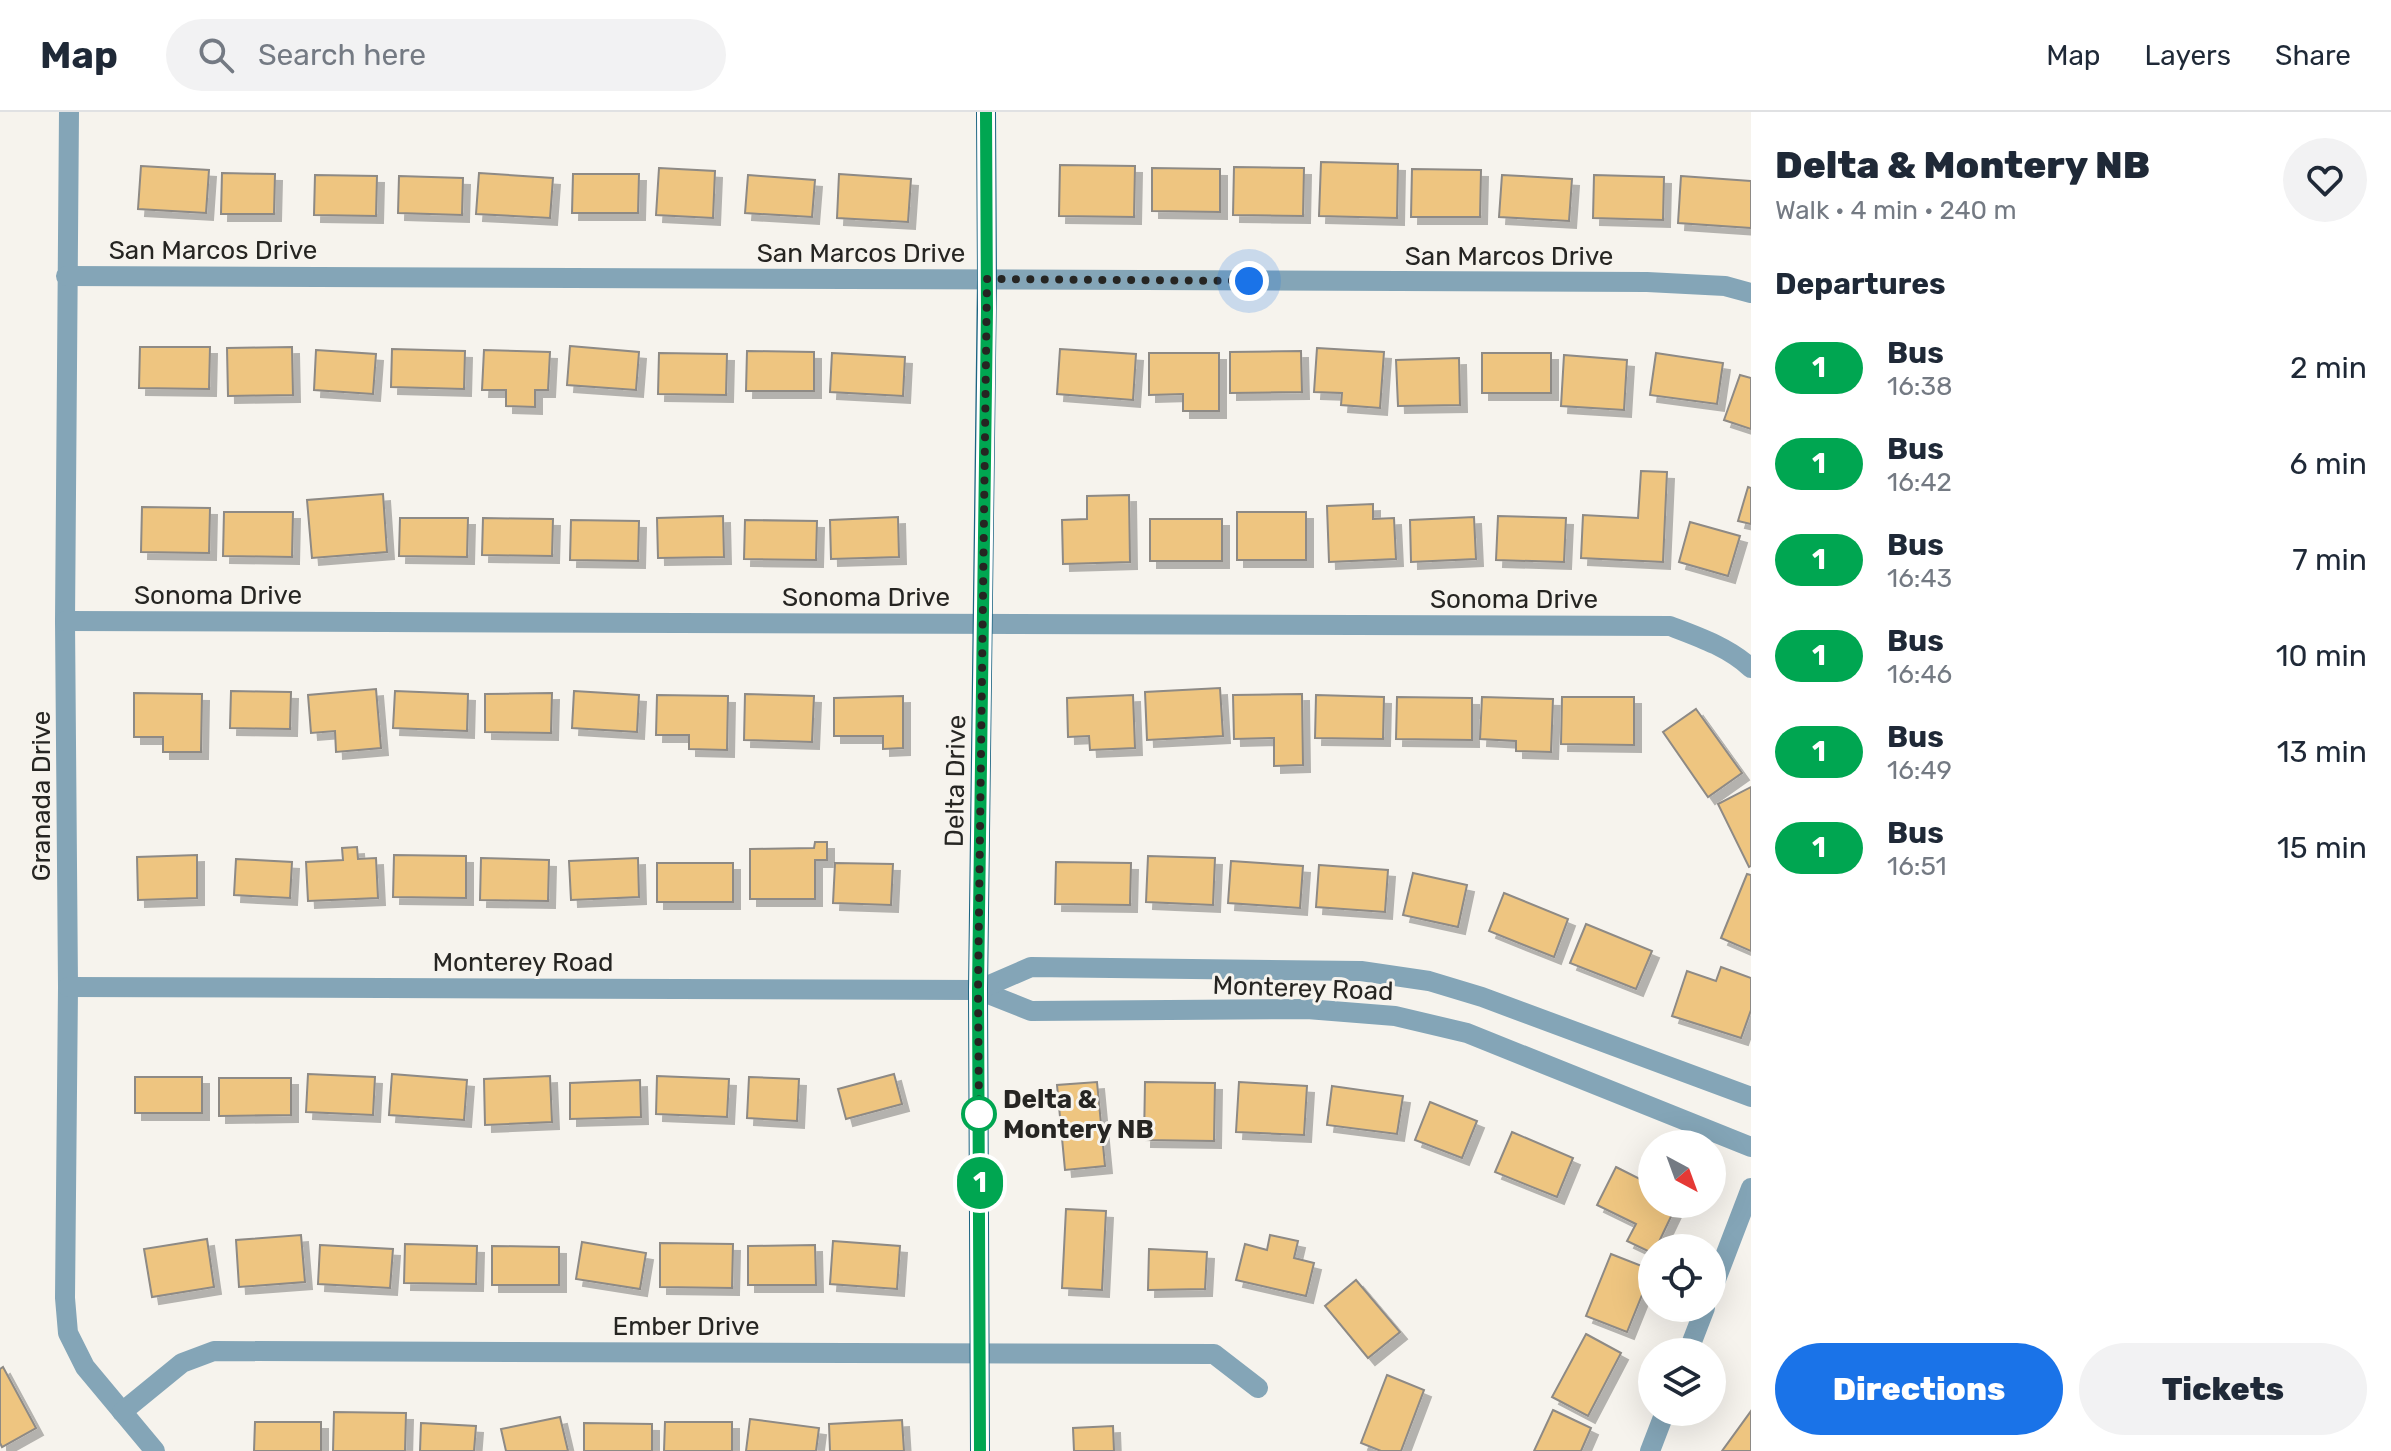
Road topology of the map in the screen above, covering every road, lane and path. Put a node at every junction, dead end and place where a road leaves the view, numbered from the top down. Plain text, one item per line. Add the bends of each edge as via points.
1 (69, 112) edge
2 (986, 112) edge
3 (66, 276) junction
4 (987, 279) junction
5 (1751, 293) edge
6 (65, 621) junction
7 (984, 623) junction
8 (1751, 668) edge
9 (68, 987) junction
10 (978, 990) junction
11 (1751, 1097) edge
12 (1751, 1147) edge
13 (1751, 1188) edge
14 (1726, 1253) edge
15 (981, 1352) junction
16 (1258, 1388) dead end
17 (122, 1412) junction
18 (1660, 1426) edge
19 (155, 1451) edge
20 (980, 1451) edge
21 (1650, 1451) edge

1 - 3 street, Granada Drive
2 - 4 main road, Delta Drive
3 - 4 street, San Marcos Drive
3 - 6 street, Granada Drive
4 - 5 street, San Marcos Drive via 1647,282 1725,286
4 - 7 main road, Delta Drive
6 - 7 street, Sonoma Drive
6 - 9 street, Granada Drive
7 - 8 street, Sonoma Drive via 1670,626 1710,641
7 - 10 main road, Delta Drive
9 - 10 street, Monterey Road
9 - 17 street, Granada Drive via 68,1333 85,1367
10 - 11 street, Monterey Road via 1031,967 1361,971 1429,981 1482,997
10 - 12 street, Monterey Road via 1031,1011 1307,1009 1395,1016 1467,1033
10 - 15 main road, Delta Drive
13 - 14 street
15 - 16 street, Ember Drive via 1214,1354
15 - 17 street, Ember Drive via 214,1351 182,1363
15 - 20 main road, Delta Drive
17 - 19 street, Granada Drive
18 - 21 street

